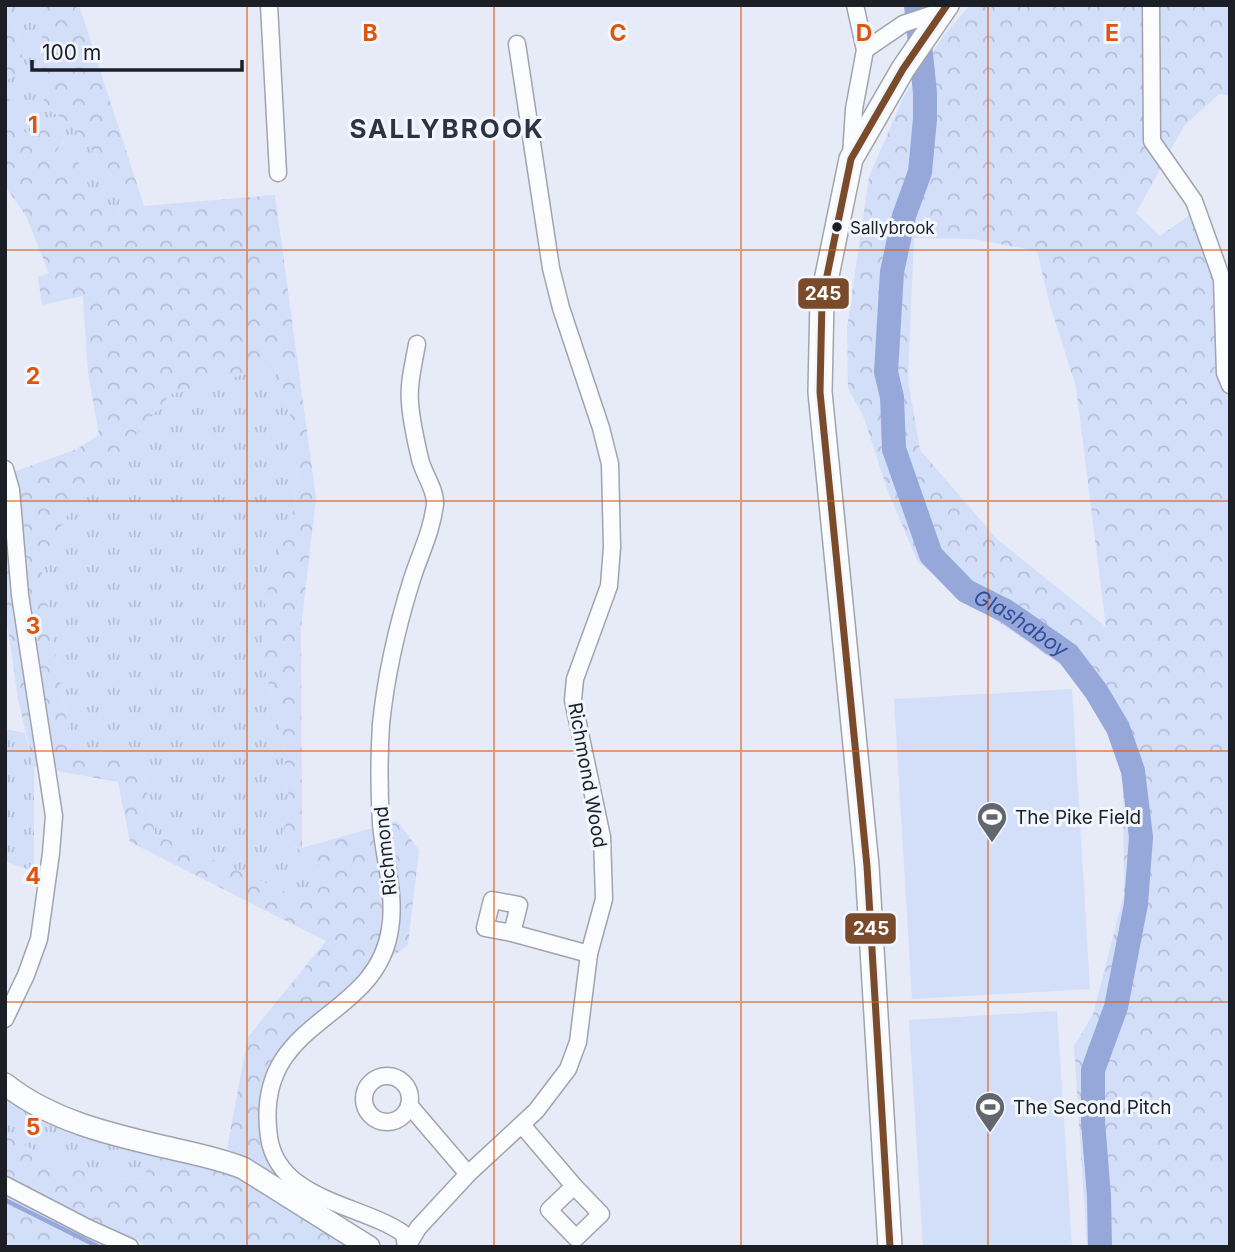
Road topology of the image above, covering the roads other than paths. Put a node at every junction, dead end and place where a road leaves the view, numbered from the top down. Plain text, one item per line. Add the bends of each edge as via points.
1 (269, 5) edge
2 (855, 5) edge
3 (1151, 5) edge
4 (945, 8) edge
5 (517, 44) dead end
6 (865, 50) junction
7 (850, 159) junction
8 (278, 173) dead end
9 (417, 344) dead end
10 (1230, 385) edge
11 (5, 469) edge
12 (512, 933) dead end
13 (589, 954) junction
14 (5, 1019) edge
15 (5, 1084) edge
16 (410, 1105) dead end
17 (522, 1125) junction
18 (468, 1174) junction
19 (5, 1185) edge
20 (574, 1186) dead end
21 (131, 1247) edge
22 (369, 1247) edge
23 (407, 1247) edge
24 (890, 1247) edge

1 - 8 street
2 - 6 street
3 - 10 street via 1152,141 1194,201 1222,279 1225,373
4 - 6 street via 903,24
4 - 7 main road via 902,69
5 - 13 street, Richmond Wood via 551,268 610,464 608,586 575,679 573,700 602,837 604,899
6 - 7 street
7 - 24 main road via 822,300 820,393 867,866
9 - 23 street, Richmond via 410,400 421,462 435,500 385,685 379,784 390,930 371,976 295,1041 279,1064 267,1111 269,1140 278,1162 293,1180 314,1195 389,1224 404,1234
11 - 14 street via 54,816 38,939
12 - 13 street
13 - 17 street, Richmond Wood via 578,1042 568,1069
15 - 22 street via 30,1103 81,1124 243,1168
16 - 18 street
17 - 18 street, Richmond Wood
17 - 20 street
18 - 23 street, Richmond Wood via 418,1228
19 - 21 street

